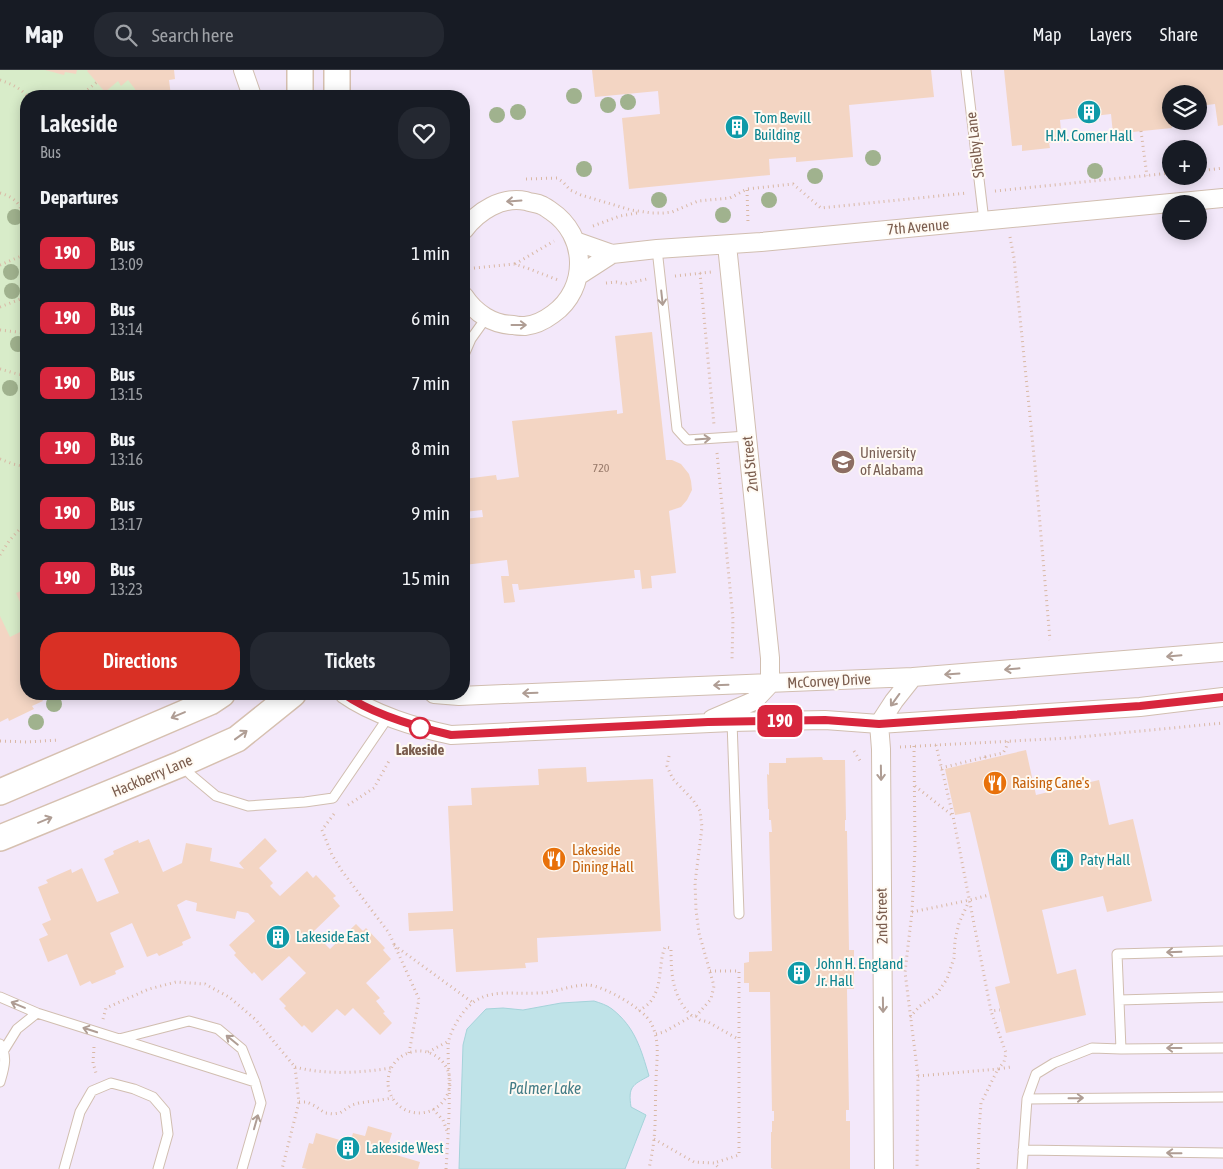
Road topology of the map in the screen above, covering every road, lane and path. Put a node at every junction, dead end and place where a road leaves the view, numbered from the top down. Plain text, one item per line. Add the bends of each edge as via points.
1 (243, 70) edge
2 (300, 70) edge
3 (337, 70) edge
4 (966, 70) edge
5 (0, 80) edge
6 (97, 82) dead end
7 (21, 90) edge
8 (87, 90) edge
9 (250, 90) edge
10 (300, 90) edge
11 (337, 90) edge
12 (1141, 131) dead end
13 (1223, 168) edge
14 (1207, 170) edge
15 (1162, 174) edge
16 (1146, 176) junction
17 (520, 180) dead end
18 (1003, 190) junction
19 (980, 192) junction
20 (0, 193) edge
21 (1223, 198) edge
22 (20, 207) edge
23 (1006, 219) junction
24 (984, 221) junction
25 (470, 223) edge
26 (575, 241) junction
27 (727, 245) junction
28 (657, 249) junction
29 (612, 254) junction
30 (20, 257) edge
31 (0, 265) edge
32 (470, 268) edge
33 (700, 273) dead end
34 (576, 282) junction
35 (20, 299) edge
36 (470, 305) edge
37 (0, 307) edge
38 (486, 318) junction
39 (0, 330) edge
40 (20, 333) edge
41 (470, 341) edge
42 (0, 369) edge
43 (20, 374) edge
44 (747, 436) junction
45 (716, 438) junction
46 (0, 459) edge
47 (20, 466) edge
48 (20, 529) edge
49 (0, 555) edge
50 (1050, 640) dead end
51 (1223, 652) edge
52 (732, 659) dead end
53 (913, 677) junction
54 (770, 684) junction
55 (470, 696) edge
56 (1223, 697) edge
57 (213, 700) edge
58 (286, 700) edge
59 (354, 700) edge
60 (389, 716) junction
61 (703, 722) junction
62 (732, 722) junction
63 (1223, 723) edge
64 (879, 724) junction
65 (59, 740) dead end
66 (0, 741) edge
67 (1008, 741) junction
68 (936, 745) junction
69 (669, 756) dead end
70 (389, 761) dead end
71 (181, 764) junction
72 (941, 768) junction
73 (915, 785) junction
74 (0, 792) edge
75 (343, 808) dead end
76 (335, 813) dead end
77 (953, 816) junction
78 (0, 838) edge
79 (989, 894) dead end
80 (970, 900) junction
81 (912, 912) junction
82 (739, 914) dead end
83 (394, 944) junction
84 (1223, 951) edge
85 (710, 972) junction
86 (1223, 997) edge
87 (0, 998) edge
88 (1119, 1000) junction
89 (472, 1002) junction
90 (1000, 1010) dead end
91 (639, 1011) junction
92 (991, 1011) junction
93 (37, 1013) junction
94 (694, 1016) junction
95 (910, 1017) junction
96 (656, 1034) junction
97 (119, 1039) junction
98 (738, 1039) junction
99 (449, 1041) junction
100 (94, 1045) dead end
101 (2, 1047) edge
102 (1223, 1048) edge
103 (1122, 1049) junction
104 (428, 1052) junction
105 (409, 1053) junction
106 (295, 1067) dead end
107 (1011, 1067) dead end
108 (391, 1068) junction
109 (998, 1069) junction
110 (918, 1076) junction
111 (449, 1079) junction
112 (0, 1082) edge
113 (255, 1082) junction
114 (102, 1087) junction
115 (1223, 1096) edge
116 (393, 1098) junction
117 (1027, 1098) junction
118 (299, 1102) dead end
119 (433, 1109) junction
120 (448, 1134) junction
121 (654, 1138) junction
122 (1023, 1150) junction
123 (1223, 1153) edge
124 (714, 1163) junction
125 (64, 1169) edge
126 (158, 1169) edge
127 (242, 1169) edge
128 (446, 1169) edge
129 (650, 1169) edge
130 (720, 1169) edge
131 (884, 1169) edge
132 (917, 1169) edge
133 (978, 1169) edge
134 (1022, 1169) edge

1 - 9 street
2 - 10 street
3 - 11 street
4 - 19 lane, Shelby Lane
5 - 7 path
6 - 8 path
12 - 16 path
13 - 14 path
15 - 16 path
16 - 18 path
17 - 19 path via 557,178 570,190 582,195 652,213 672,212 698,201 730,198 747,189 793,184 821,208
18 - 19 path
18 - 23 path
19 - 24 lane, Shelby Lane
20 - 22 path
21 - 23 street, 7th Avenue
23 - 24 street, 7th Avenue
23 - 50 path via 1013,254
24 - 27 street, 7th Avenue
26 -> 25 street via 559,216 541,205 520,200 498,203 479,213
26 - 29 street, 7th Avenue
26 - 34 street via 579,254
27 - 28 street, 7th Avenue
27 - 44 street, 2nd Street
28 - 29 street, 7th Avenue
28 -> 45 lane via 677,429 687,440
29 - 34 street, 7th Avenue
30 - 31 path
32 - 34 path via 514,264
33 - 45 path
38 -> 34 street, 7th Avenue via 505,325 525,326 544,320 560,309
35 - 37 path
36 - 38 street, 7th Avenue
38 - 41 lane
39 - 40 path
42 - 43 path
44 - 45 lane
44 - 54 street, 2nd Street
45 - 52 path via 733,619
46 - 47 path
48 - 49 path
51 -> 53 street, McCorvey Drive
53 - 54 street, McCorvey Drive
53 -> 64 street
54 -> 55 street, McCorvey Drive
54 - 61 street via 754,701
56 - 64 street via 1131,707
57 -> 74 street
71 -> 58 street, Hackberry Lane via 238,739
59 - 60 street
60 - 61 street via 422,729 451,735
60 - 71 lane via 333,798 248,806 216,796
61 - 62 street
62 - 64 street via 825,720
62 - 82 lane
63 - 67 path
64 -> 131 street, 2nd Street
65 - 66 path
67 - 68 path
67 - 72 path via 1003,753
68 - 72 path
68 - 73 path via 914,746
69 - 85 path via 667,766 673,779 700,812 702,827 695,883 696,910
70 - 75 path via 374,788
78 -> 71 street, Hackberry Lane
72 - 77 path
73 - 77 path
73 - 81 path
76 - 83 path via 322,830 332,855
77 - 80 path
79 - 80 path
80 - 81 path
80 - 92 path
80 - 95 path via 959,923 954,958 947,978 936,995
81 - 95 path via 905,972
83 - 89 path
83 - 105 path via 419,999
84 -> 88 lane via 1117,954
85 - 94 path via 714,986 711,999
85 - 98 path via 739,972
86 - 88 lane
93 -> 87 lane
88 - 103 lane
89 - 91 path via 488,994 541,993 589,985 628,1002
89 - 99 path via 458,1020
90 - 92 path
91 - 94 path via 650,1002 660,981 665,947 671,948 675,992 686,1010
91 - 96 path via 650,1021
92 - 109 path via 1006,1053
97 -> 93 lane
93 - 101 lane
94 - 96 path
94 - 98 path
95 - 110 path
96 - 121 path
97 - 113 lane
113 -> 97 lane via 242,1049 218,1029 189,1020
98 - 124 path via 739,1155
99 - 104 path
99 - 111 path
100 - 114 path via 93,1064
101 - 112 lane via 5,1066
102 -> 103 lane
103 - 117 lane via 1092,1048 1054,1063 1036,1074
104 - 105 path
104 - 111 path via 443,1063
105 - 108 path
106 - 108 path via 341,1072
107 - 109 path
108 - 116 path via 388,1084
109 - 110 path
109 - 133 path via 981,1104
110 - 132 path
111 - 119 path via 446,1096
111 - 120 path
127 -> 113 lane via 261,1103
114 - 125 lane via 92,1091 80,1112
114 - 126 lane via 110,1083 134,1089 153,1097 166,1111 168,1134
117 -> 115 lane
116 - 118 path via 359,1103 333,1114 307,1102
116 - 119 path via 406,1110 425,1112
117 - 122 lane
119 - 120 path via 443,1120
120 - 128 path
121 - 124 path via 694,1162
121 - 129 path
123 -> 122 lane
122 - 134 lane
124 - 130 path

